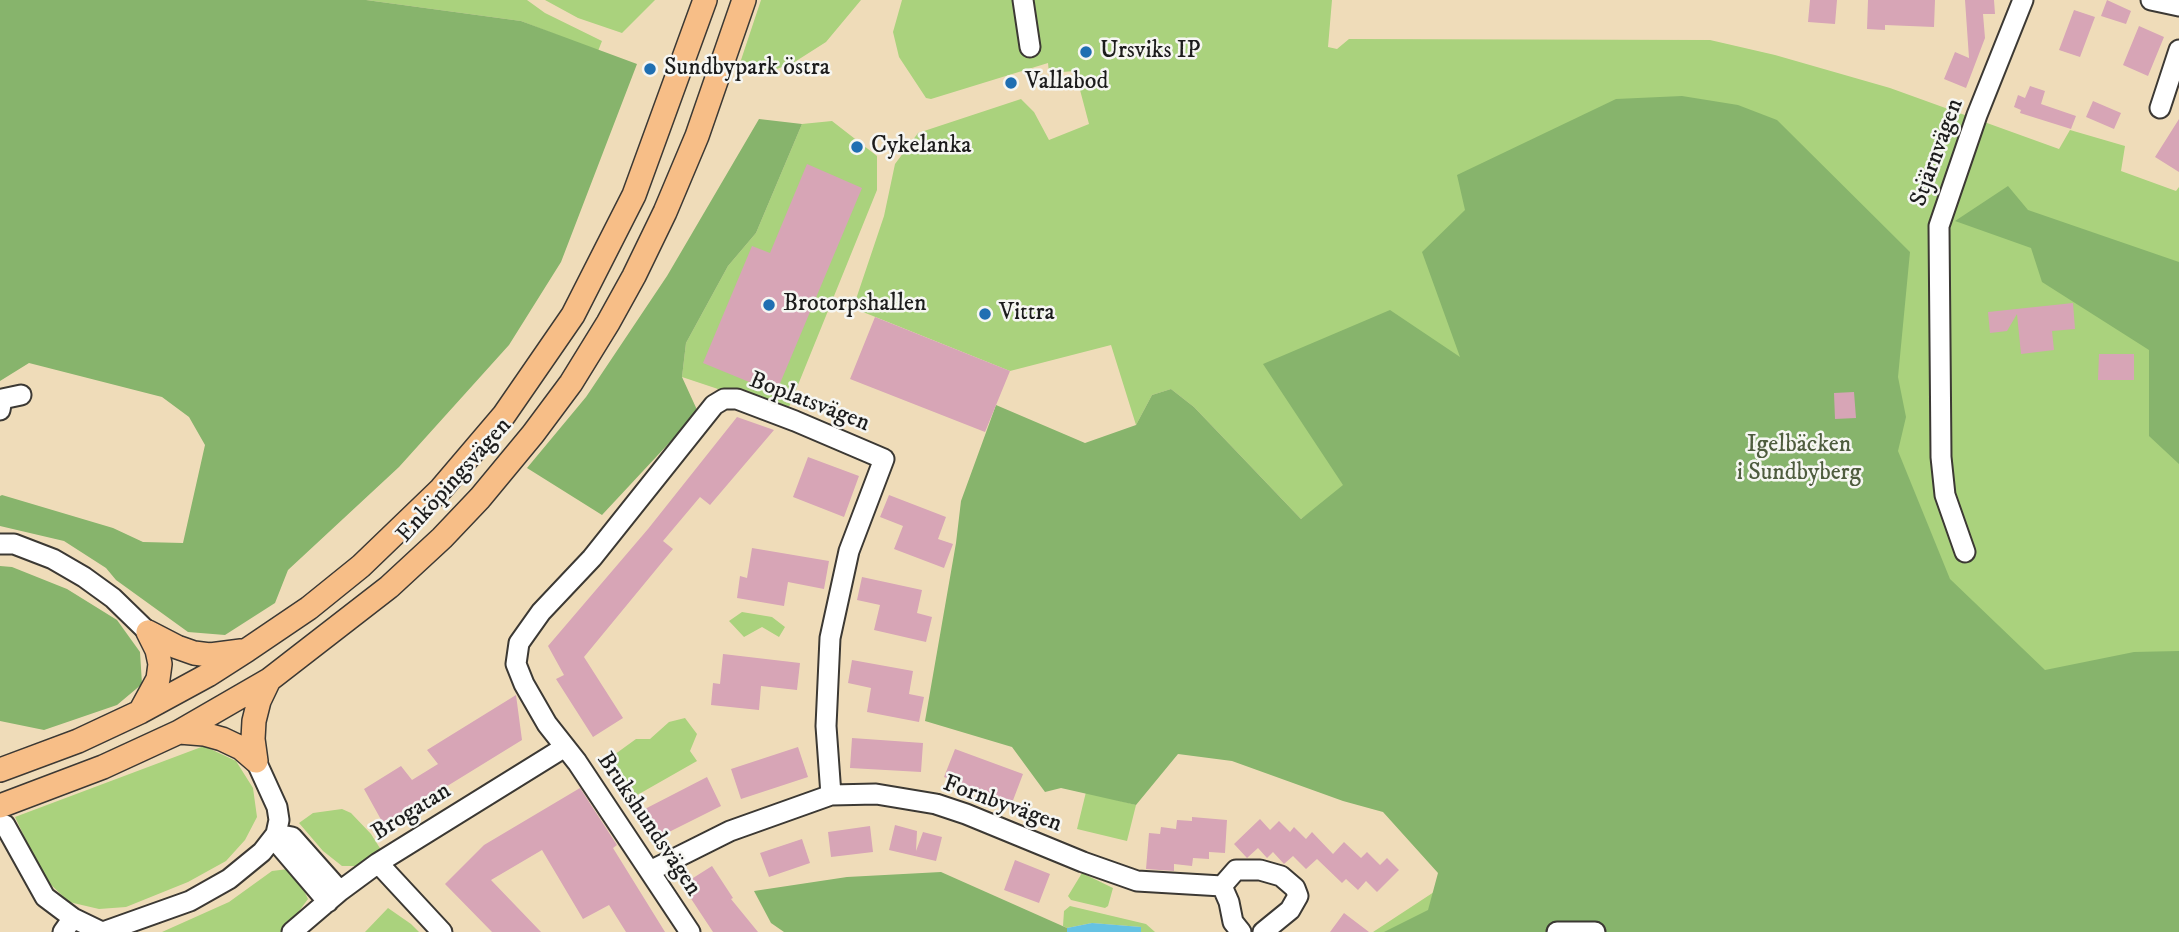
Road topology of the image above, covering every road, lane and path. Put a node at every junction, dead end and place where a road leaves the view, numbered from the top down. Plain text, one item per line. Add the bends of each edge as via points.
1 (705, 0) edge
2 (744, 0) edge
3 (1023, 0) edge
4 (2023, 0) edge
5 (2151, 0) edge
6 (2179, 6) edge
7 (1030, 47) dead end
8 (2179, 50) edge
9 (2160, 108) dead end
10 (21, 395) dead end
11 (0, 410) edge
12 (0, 544) edge
13 (1965, 552) dead end
14 (148, 632) junction
15 (247, 650) junction
16 (269, 680) junction
17 (140, 712) junction
18 (179, 732) junction
19 (565, 747) junction
20 (256, 761) junction
21 (0, 769) edge
22 (831, 795) junction
23 (2, 816) edge
24 (276, 834) junction
25 (378, 863) junction
26 (650, 871) junction
27 (1222, 886) junction
28 (334, 896) junction
29 (68, 925) edge
30 (103, 932) edge
31 (292, 932) edge
32 (442, 932) edge
33 (690, 932) edge
34 (1241, 932) edge
35 (1264, 932) edge
36 (1557, 932) edge
37 (1595, 932) edge

1 - 15 main road, Enköpingsvägen via 634,195 573,315 538,370 463,465 402,528 319,599
2 - 16 main road, Enköpingsvägen via 665,212 608,323 571,383 480,498 442,538 389,587
3 - 7 street
4 - 13 street, Stjärnvägen via 1938,226 1941,457 1945,495
5 - 6 street
8 - 9 street
10 - 11 street via 2,399
12 - 14 street via 14,544 53,559 84,577
14 - 15 main road via 194,653
14 - 17 main road via 160,664 158,679
15 - 17 main road, Enköpingsvägen
16 - 18 main road, Enköpingsvägen
16 - 20 main road via 254,721
17 - 21 main road, Enköpingsvägen
18 - 20 main road via 222,739
18 - 23 main road, Enköpingsvägen
19 - 22 street, Boplatsvägen via 524,684 516,664 519,643 714,405 737,399 884,458 849,551 830,638 826,726
19 - 25 street, Brogatan
19 - 26 street, Brukshundsvägen
20 - 24 street via 277,807
22 - 26 street, Fornbyvägen via 730,831
22 - 27 street, Fornbyvägen via 876,794 936,804 1138,881
23 - 29 street via 45,897
24 - 28 street via 292,836
24 - 30 street via 229,879 190,901
25 - 28 street, Brogatan
25 - 32 street
26 - 33 street, Brukshundsvägen
27 - 34 street via 1233,922
27 - 35 street via 1236,870 1260,870 1280,876 1295,888 1298,896 1290,910
28 - 31 street, Brogatan
29 - 30 street
36 - 37 street

